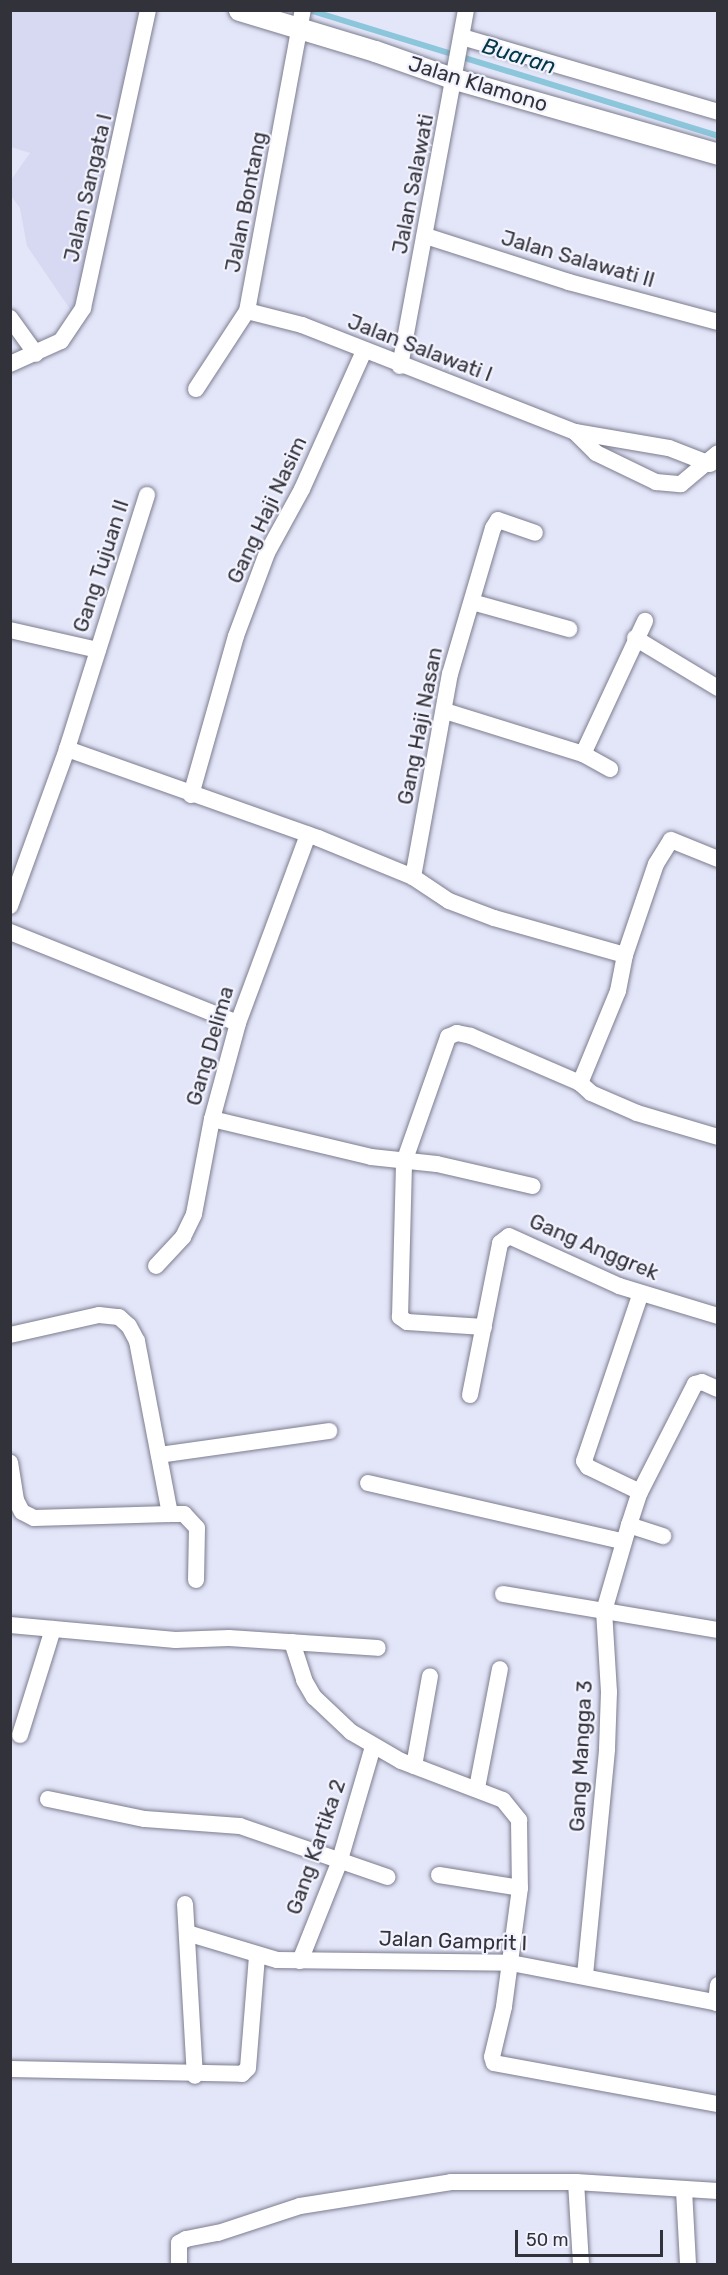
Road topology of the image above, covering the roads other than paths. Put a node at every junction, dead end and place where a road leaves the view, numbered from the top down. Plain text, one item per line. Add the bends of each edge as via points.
1 (148, 10) edge
2 (239, 10) edge
3 (466, 10) edge
4 (302, 20) edge
5 (462, 40) junction
6 (456, 73) junction
7 (717, 112) edge
8 (717, 154) edge
9 (426, 236) junction
10 (247, 311) junction
11 (10, 318) edge
12 (717, 322) edge
13 (364, 351) junction
14 (36, 354) junction
15 (10, 364) edge
16 (400, 366) junction
17 (196, 389) dead end
18 (574, 432) junction
19 (714, 458) edge
20 (147, 495) dead end
21 (535, 533) dead end
22 (472, 602) junction
23 (645, 621) dead end
24 (569, 629) dead end
25 (10, 630) edge
26 (635, 638) junction
27 (98, 650) junction
28 (717, 688) edge
29 (445, 711) junction
30 (67, 749) junction
31 (583, 754) junction
32 (610, 769) dead end
33 (191, 795) junction
34 (308, 835) junction
35 (717, 859) edge
36 (413, 877) junction
37 (10, 906) edge
38 (10, 932) edge
39 (625, 955) junction
40 (238, 1023) junction
41 (580, 1083) junction
42 (212, 1119) junction
43 (717, 1137) edge
44 (404, 1162) junction
45 (532, 1186) dead end
46 (156, 1266) dead end
47 (641, 1293) junction
48 (717, 1316) edge
49 (484, 1327) junction
50 (10, 1335) edge
51 (717, 1389) edge
52 (470, 1395) dead end
53 (329, 1431) dead end
54 (159, 1455) junction
55 (10, 1462) edge
56 (368, 1483) dead end
57 (640, 1492) junction
58 (170, 1514) junction
59 (629, 1525) junction
60 (663, 1536) dead end
61 (622, 1541) junction
62 (196, 1580) dead end
63 (503, 1594) dead end
64 (604, 1611) junction
65 (10, 1625) edge
66 (53, 1629) junction
67 (717, 1630) edge
68 (292, 1642) junction
69 (378, 1648) dead end
70 (500, 1669) dead end
71 (430, 1676) dead end
72 (20, 1735) dead end
73 (373, 1747) junction
74 (414, 1766) junction
75 (477, 1788) junction
76 (48, 1799) dead end
77 (339, 1863) junction
78 (440, 1875) dead end
79 (387, 1876) dead end
80 (520, 1888) junction
81 (185, 1904) dead end
82 (187, 1933) junction
83 (257, 1956) junction
84 (300, 1961) junction
85 (511, 1962) junction
86 (585, 1974) junction
87 (717, 1985) edge
88 (717, 2003) edge
89 (10, 2069) edge
90 (195, 2076) junction
91 (717, 2104) edge
92 (576, 2182) junction
93 (684, 2190) junction
94 (717, 2192) edge
95 (179, 2265) edge
96 (581, 2265) edge
97 (688, 2265) edge

1 - 14 street, Jalan Sangata I via 83,308 61,341
2 - 4 street, Jalan Klamono
3 - 5 street, Jalan Salawati
4 - 6 street, Jalan Klamono
4 - 10 street, Jalan Bontang
5 - 6 street, Jalan Salawati
5 - 7 street
6 - 8 street, Jalan Klamono
6 - 9 street, Jalan Salawati
9 - 12 street, Jalan Salawati II via 569,282
9 - 16 street, Jalan Salawati
10 - 13 street, Jalan Salawati I via 302,325
10 - 17 street, Jalan Bontang
11 - 14 street
13 - 16 street, Jalan Salawati I
13 - 33 street, Gang Haji Nasim via 302,489 267,553 236,636
14 - 15 street, Jalan Sangata I
16 - 18 street, Jalan Salawati I
18 - 19 street, Jalan Salawati I
18 - 19 street, Jalan Salawati I via 596,453 656,482 681,484
20 - 27 street, Gang Tujuan II
21 - 22 street, Gang Haji Nasan via 498,520 495,523
22 - 24 street
22 - 29 street, Gang Haji Nasan via 450,674
23 - 26 street
25 - 27 street
26 - 28 street
26 - 31 street
27 - 30 street, Gang Tujuan II
29 - 31 street
29 - 36 street, Gang Haji Nasan
30 - 33 street
30 - 37 street, Gang Tujuan II
31 - 32 street
33 - 34 street
34 - 36 street
34 - 40 street, Gang Delima
35 - 39 street via 671,840 656,864
36 - 39 street via 449,901 494,918
38 - 40 street
39 - 41 street via 618,991
40 - 42 street, Gang Delima
41 - 43 street via 591,1093 637,1113
41 - 44 street via 471,1036 457,1033 448,1037
42 - 44 street
42 - 46 street, Gang Delima via 194,1214 183,1237
44 - 45 street via 436,1164
44 - 49 street via 400,1317 407,1322
47 - 48 street, Gang Anggrek
47 - 49 street, Gang Anggrek via 509,1236 500,1243
47 - 57 street via 584,1461 588,1467
49 - 52 street, Gang Anggrek
50 - 54 street via 99,1315 119,1317 137,1341
51 - 57 street, Gang Mangga 3 via 702,1382 695,1384
53 - 54 street
54 - 58 street
55 - 58 street via 16,1500 22,1512 34,1518
56 - 61 street
57 - 59 street, Gang Mangga 3
58 - 62 street via 184,1514 198,1528
59 - 60 street
59 - 61 street, Gang Mangga 3
61 - 64 street, Gang Mangga 3
63 - 64 street
64 - 67 street
64 - 86 street, Gang Mangga 3 via 609,1692 607,1749
65 - 66 street
66 - 68 street via 175,1640
66 - 72 street
68 - 69 street
68 - 73 street via 304,1680 314,1696 351,1732
70 - 75 street
71 - 74 street
73 - 74 street
73 - 77 street, Gang Kartika 2
74 - 75 street
75 - 80 street via 503,1800 519,1820
76 - 77 street via 145,1819 240,1826
77 - 79 street
77 - 84 street, Gang Kartika 2
78 - 80 street
80 - 85 street
81 - 82 street
82 - 83 street, Jalan Gamprit I
82 - 90 street
83 - 84 street, Jalan Gamprit I
83 - 90 street via 248,2068 232,2077
84 - 85 street, Jalan Gamprit I
85 - 86 street, Jalan Gamprit I
85 - 91 street via 492,2057 498,2066
86 - 88 street, Jalan Gamprit I
87 - 88 street
89 - 90 street
92 - 93 street
92 - 95 street via 451,2182 300,2206 218,2233 186,2239 179,2243
92 - 96 street
93 - 94 street
93 - 97 street

